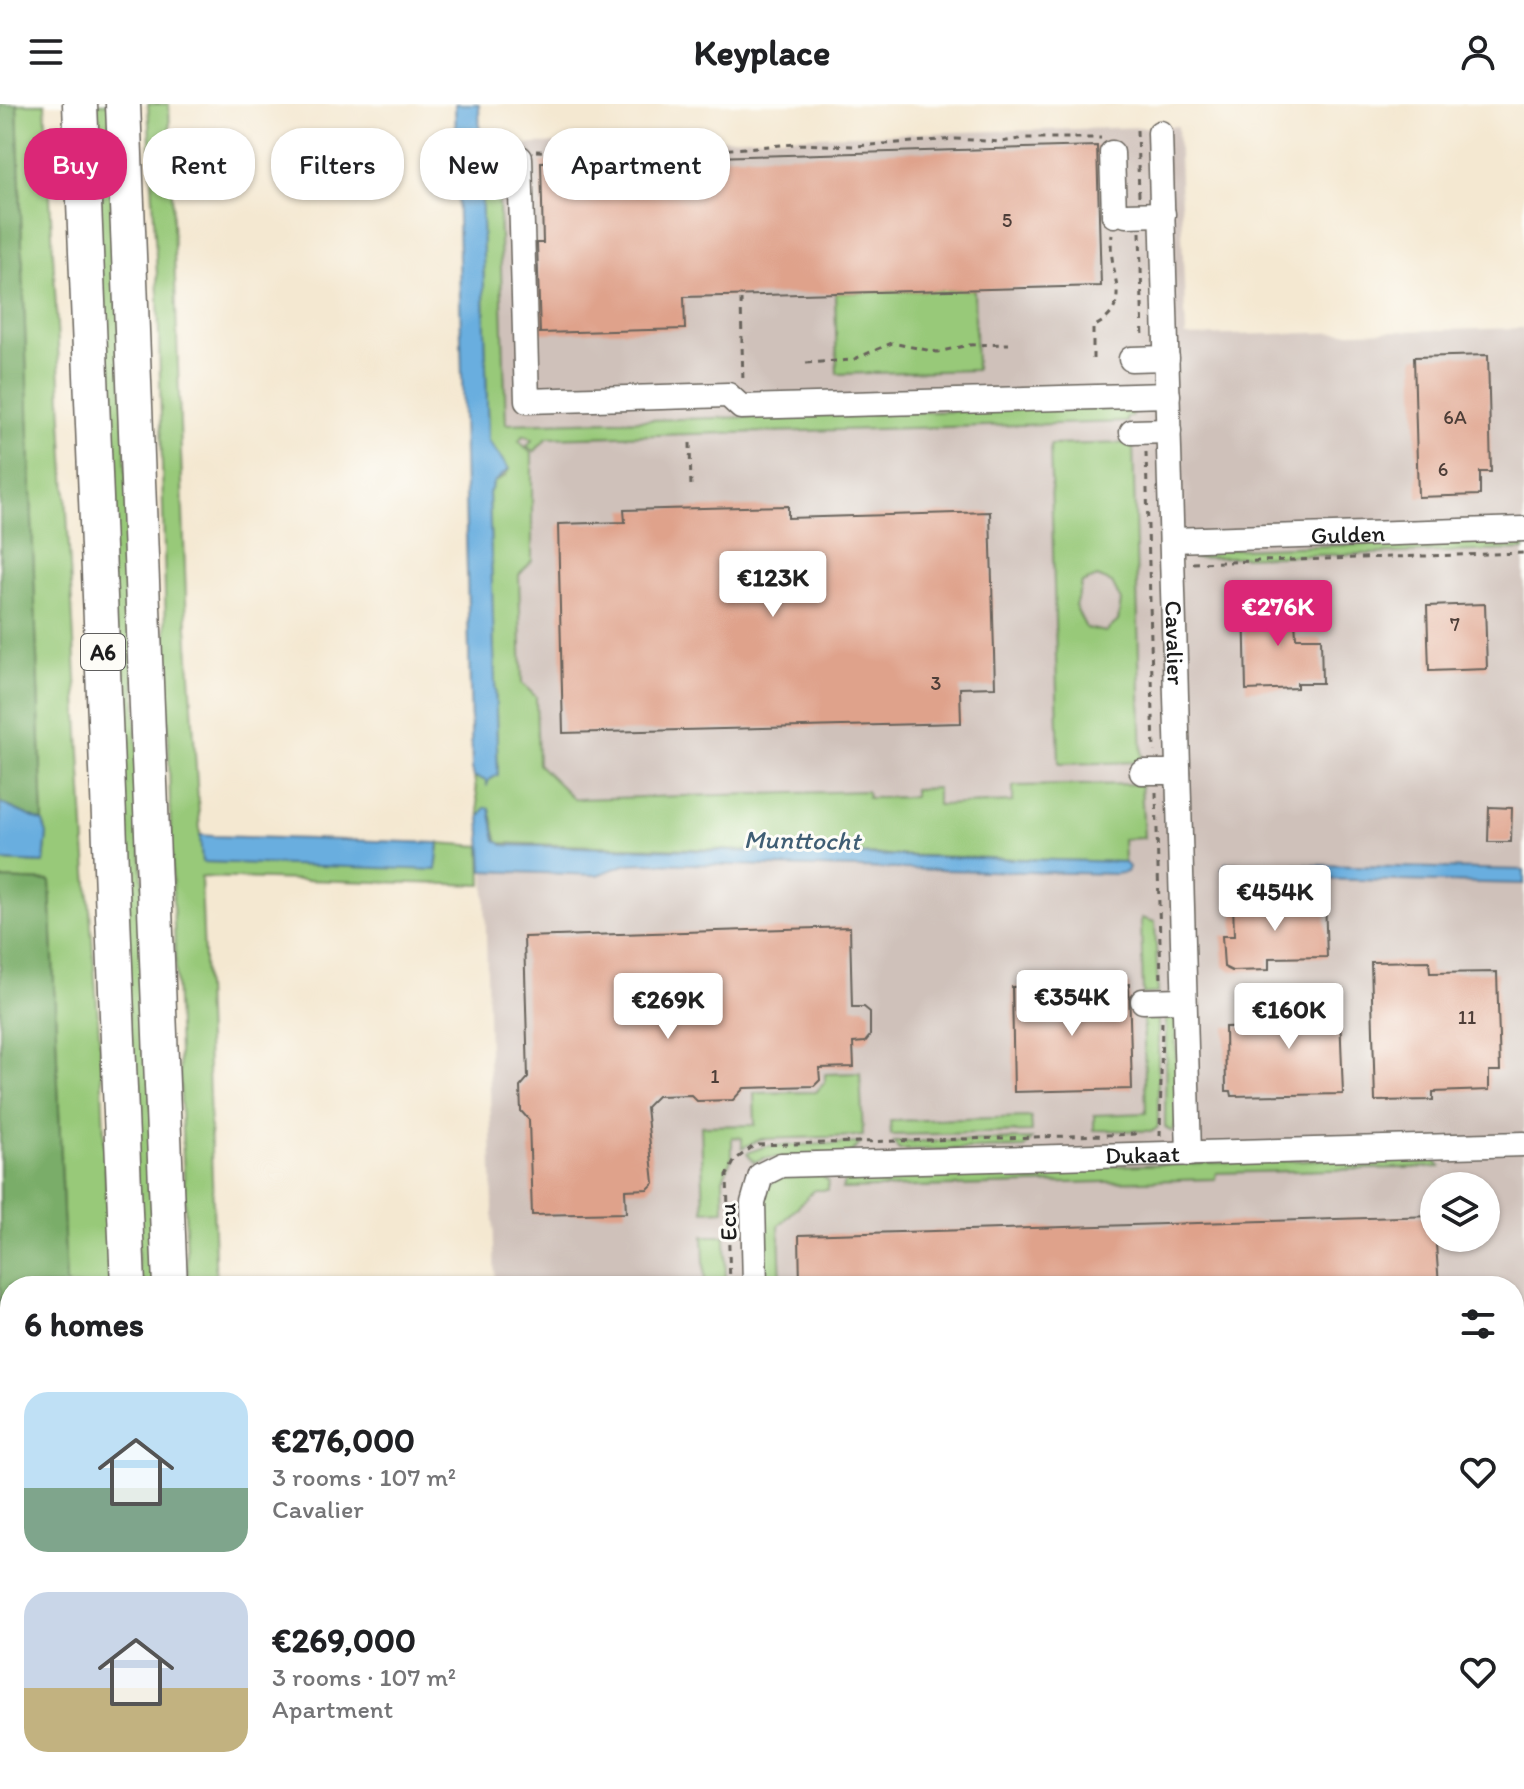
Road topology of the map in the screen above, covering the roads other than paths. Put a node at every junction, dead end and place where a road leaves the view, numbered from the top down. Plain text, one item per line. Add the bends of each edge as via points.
1 (66, 104) edge
2 (80, 104) edge
3 (123, 104) edge
4 (1148, 131) road end
5 (1112, 153) road end
6 (527, 200) edge
7 (1131, 218) junction
8 (88, 268) junction
9 (1168, 395) junction
10 (1524, 529) edge
11 (1172, 540) junction
12 (1524, 1144) edge
13 (1189, 1154) junction
14 (761, 1175) joint
15 (128, 1276) edge
16 (170, 1276) edge
17 (755, 1276) edge

1 - 8 highway, A6
2 - 8 highway, A6
3 - 16 highway, A6
4 - 7 street, Cavalier
5 - 7 street
6 - 9 street via 527,401 728,395 741,407
7 - 9 street, Cavalier via 1147,358
8 - 15 highway, A6
9 - 11 street, Cavalier via 1149,432
10 - 11 street, Gulden
11 - 13 street, Cavalier via 1158,772 1163,1001
12 - 13 street, Dukaat via 1458,1156
13 - 14 street, Dukaat via 792,1165
14 - 17 street, Ecu via 753,1203

